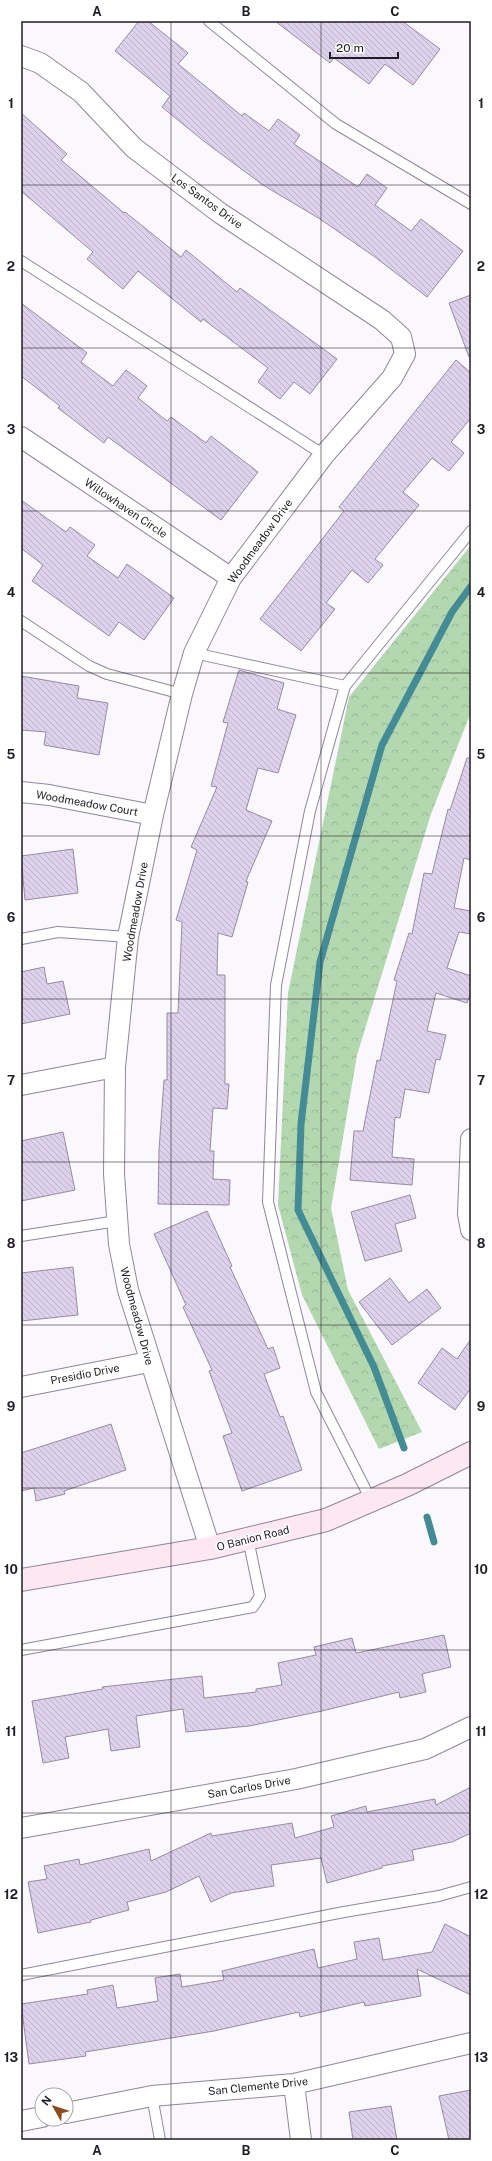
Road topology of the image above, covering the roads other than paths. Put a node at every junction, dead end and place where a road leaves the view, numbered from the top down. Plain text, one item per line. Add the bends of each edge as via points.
1 (209, 21) edge
2 (21, 56) edge
3 (471, 204) edge
4 (21, 261) edge
5 (401, 337) joint
6 (21, 437) edge
7 (324, 455) junction
8 (471, 531) edge
9 (231, 578) junction
10 (21, 621) edge
11 (194, 653) junction
12 (345, 686) junction
13 (182, 694) junction
14 (21, 792) edge
15 (153, 815) junction
16 (128, 937) junction
17 (21, 938) edge
18 (115, 1067) junction
19 (21, 1085) edge
20 (471, 1139) edge
21 (117, 1221) junction
22 (471, 1230) edge
23 (21, 1236) edge
24 (149, 1362) junction
25 (21, 1387) edge
26 (471, 1453) edge
27 (371, 1500) junction
28 (248, 1539) junction
29 (210, 1548) junction
30 (21, 1580) edge
31 (21, 1650) edge
32 (471, 1727) edge
33 (21, 1828) edge
34 (471, 1887) edge
35 (21, 1976) edge
36 (471, 2043) edge
37 (294, 2084) junction
38 (152, 2096) junction
39 (74, 2111) edge
40 (34, 2119) edge
41 (21, 2121) edge
42 (160, 2140) edge
43 (301, 2140) edge

1 - 3 lane via 336,124
2 - 5 street, Los Santos Drive via 40,63 81,92 134,148 220,213 382,320
4 - 7 lane
5 - 7 street, Woodmeadow Drive via 405,354 392,378
6 - 9 street, Willowhaven Circle
7 - 9 street, Woodmeadow Drive
8 - 12 lane
9 - 11 street, Woodmeadow Drive
10 - 13 lane via 89,666 107,674
11 - 12 lane
11 - 13 street, Woodmeadow Drive
12 - 27 lane via 310,811 276,985 268,1202 316,1392
13 - 15 street, Woodmeadow Drive
14 - 15 street, Woodmeadow Court
15 - 16 street, Woodmeadow Drive
16 - 17 lane via 58,932
16 - 18 street, Woodmeadow Drive
18 - 19 street
18 - 21 street, Woodmeadow Drive via 114,1174
20 - 22 street via 468,1214
21 - 23 lane
21 - 24 street, Woodmeadow Drive via 128,1290
24 - 25 street, Presidio Drive
24 - 29 street, Woodmeadow Drive
26 - 27 street, O Banion Road
27 - 28 street, O Banion Road via 326,1520
28 - 29 street, O Banion Road
28 - 31 lane via 260,1596 248,1610
29 - 30 street, O Banion Road
32 - 33 street, San Carlos Drive via 425,1749 296,1779
34 - 35 lane via 439,1896 344,1912
36 - 37 street, San Clemente Drive
37 - 38 street, San Clemente Drive
37 - 43 street
38 - 39 street, San Clemente Drive
38 - 42 lane
40 - 41 street

